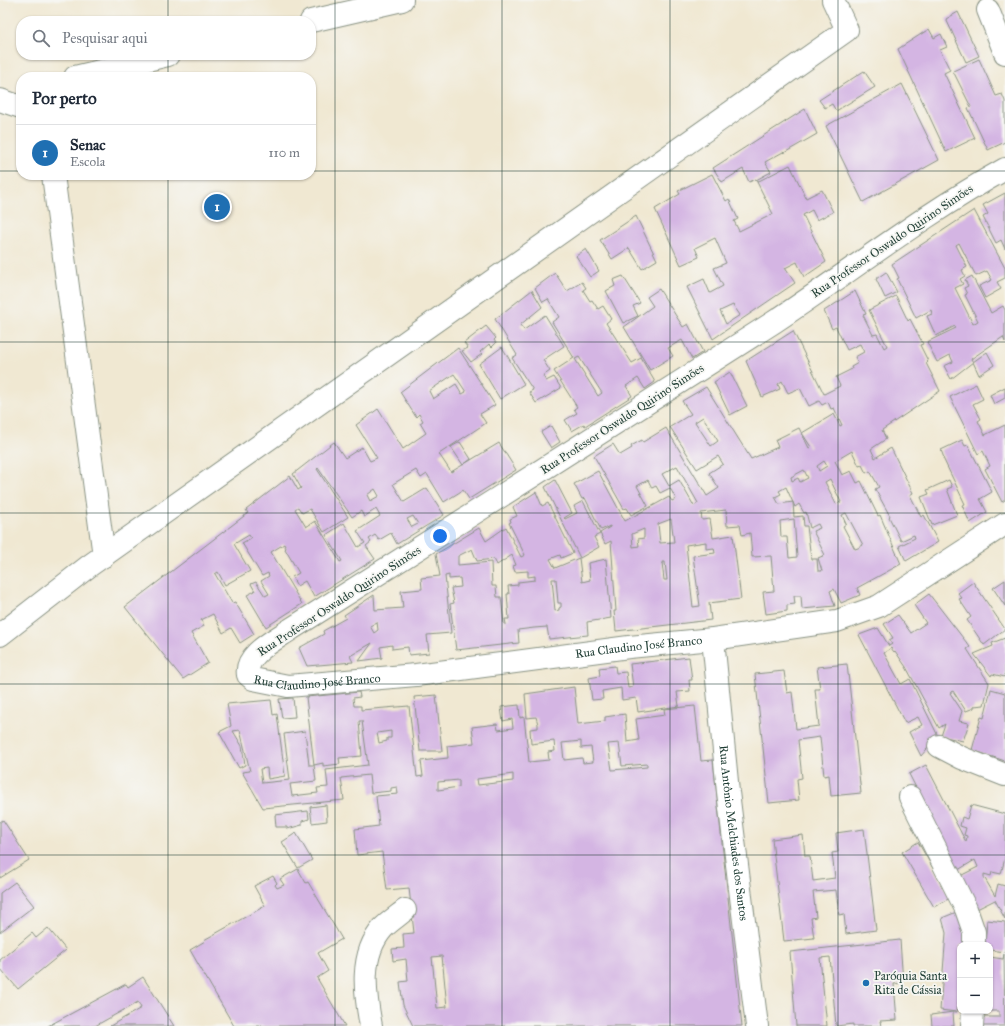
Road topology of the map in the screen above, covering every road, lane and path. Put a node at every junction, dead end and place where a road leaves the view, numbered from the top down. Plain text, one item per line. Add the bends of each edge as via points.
1 (402, 0) edge
2 (834, 0) edge
3 (988, 10) dead end
4 (316, 20) edge
5 (1005, 53) edge
6 (147, 60) edge
7 (96, 72) edge
8 (0, 100) edge
9 (16, 105) edge
10 (1005, 169) edge
11 (54, 180) edge
12 (1005, 524) edge
13 (104, 556) junction
14 (0, 635) edge
15 (713, 639) junction
16 (248, 675) joint
17 (939, 746) dead end
18 (1005, 775) edge
19 (910, 797) dead end
20 (405, 910) dead end
21 (974, 942) edge
22 (972, 1014) edge
23 (371, 1026) edge
24 (757, 1026) edge
25 (972, 1026) edge

1 - 4 street
2 - 13 street via 847,30
3 - 5 street
6 - 7 street
8 - 9 street
10 - 16 street, Rua Professor Oswaldo Quirino Simões via 900,234 785,314 604,432 291,629 253,657 247,669
11 - 13 street
12 - 15 street, Rua Claudino José Branco via 879,606 858,615 836,621
13 - 14 street
15 - 16 street, Rua Claudino José Branco via 416,675 288,686 253,679
15 - 24 street, Rua Antônio Melchiades dos Santos via 728,792
17 - 18 street
19 - 21 street via 966,908 974,932
20 - 23 street via 383,929 372,947 365,969
22 - 25 street

